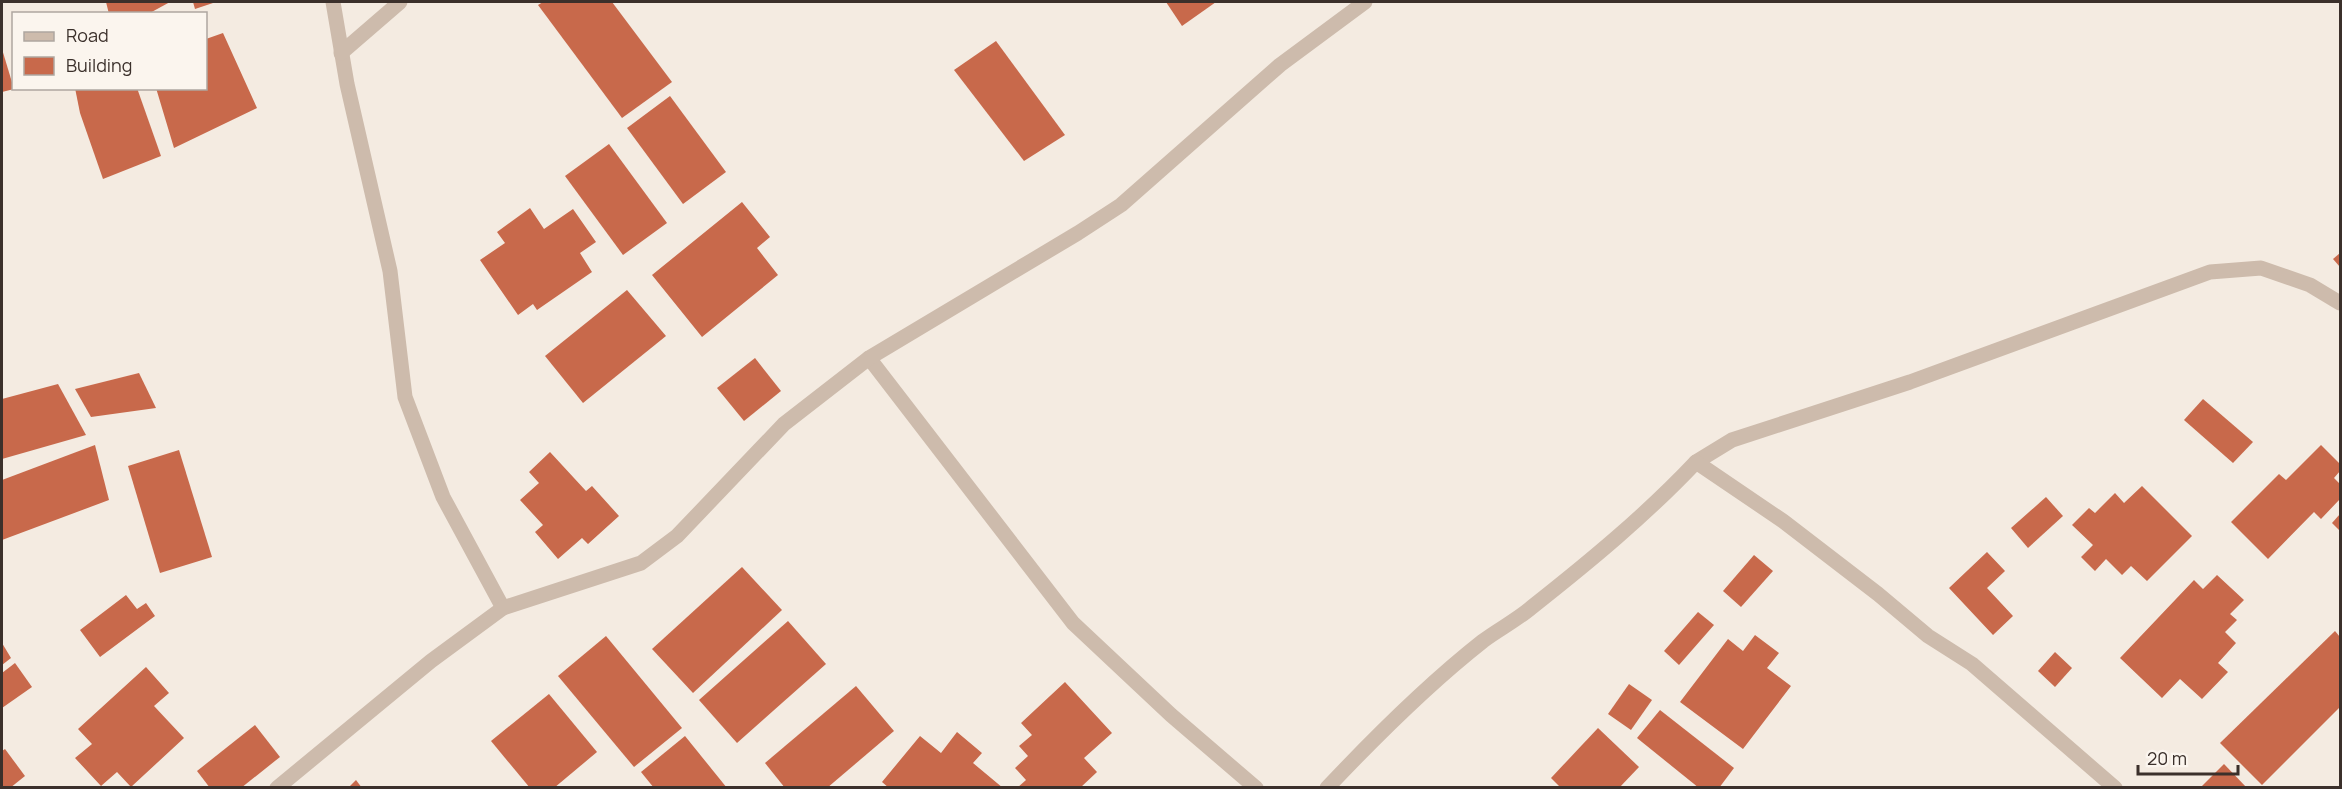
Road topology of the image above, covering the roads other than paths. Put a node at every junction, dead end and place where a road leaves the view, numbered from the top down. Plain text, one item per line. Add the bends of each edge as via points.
1 (333, 2) edge
2 (400, 2) edge
3 (1365, 2) edge
4 (341, 53) junction
5 (2340, 303) edge
6 (869, 358) junction
7 (1696, 462) junction
8 (503, 608) junction
9 (277, 788) edge
10 (1256, 788) edge
11 (1328, 788) edge
12 (2115, 788) edge

1 - 4 street
2 - 4 street
3 - 6 street via 1280,65 1121,205
4 - 8 street via 390,271 405,398 443,497
5 - 7 street via 2310,285 2261,268 2210,272 1910,382 1732,440
6 - 8 street via 784,424 677,536 641,563
6 - 10 street via 1073,623
7 - 11 street via 1663,497 1565,580 1484,640 1428,688
7 - 12 street via 1783,521 1928,636 1972,664
8 - 9 street via 431,661

